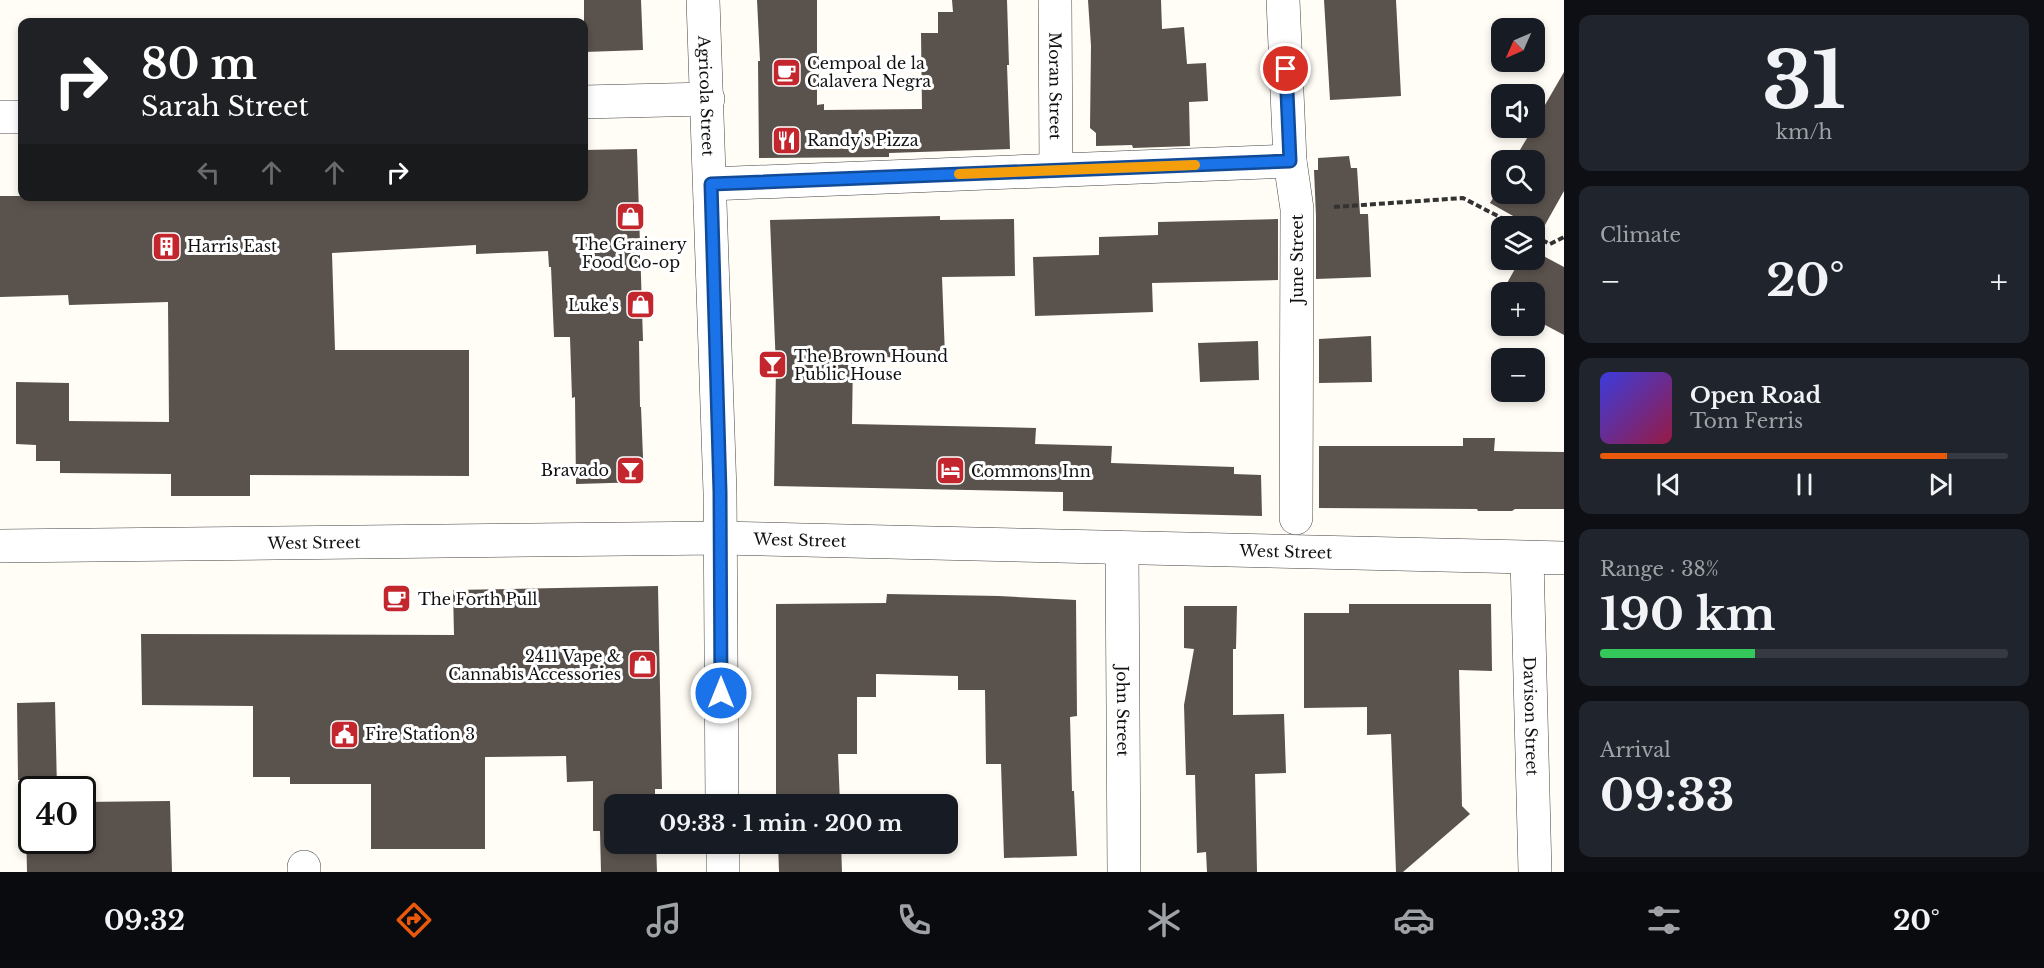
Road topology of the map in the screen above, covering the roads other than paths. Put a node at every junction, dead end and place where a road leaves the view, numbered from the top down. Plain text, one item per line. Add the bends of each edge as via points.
1 (703, 0) edge
2 (1055, 0) edge
3 (1283, 0) edge
4 (708, 99) junction
5 (588, 102) edge
6 (0, 117) edge
7 (18, 117) edge
8 (1290, 161) junction
9 (1056, 170) junction
10 (711, 184) junction
11 (1296, 518) dead end
12 (720, 538) junction
13 (0, 546) edge
14 (1122, 549) junction
15 (1527, 558) junction
16 (1564, 558) edge
17 (722, 794) edge
18 (723, 854) edge
19 (723, 872) edge
20 (1124, 872) edge
21 (1535, 872) edge

1 - 4 street, Agricola Street
2 - 9 street, Moran Street
3 - 8 street, June Street
4 - 5 street
4 - 10 street, Agricola Street
6 - 7 street
8 - 9 street
8 - 11 street, June Street via 1297,209
9 - 10 street
10 - 12 street, Agricola Street
12 - 13 street, West Street
12 - 14 street, West Street
12 - 17 street, Agricola Street
14 - 15 street, West Street
14 - 20 street, John Street
15 - 16 street, West Street
15 - 21 street, Davison Street
18 - 19 street

